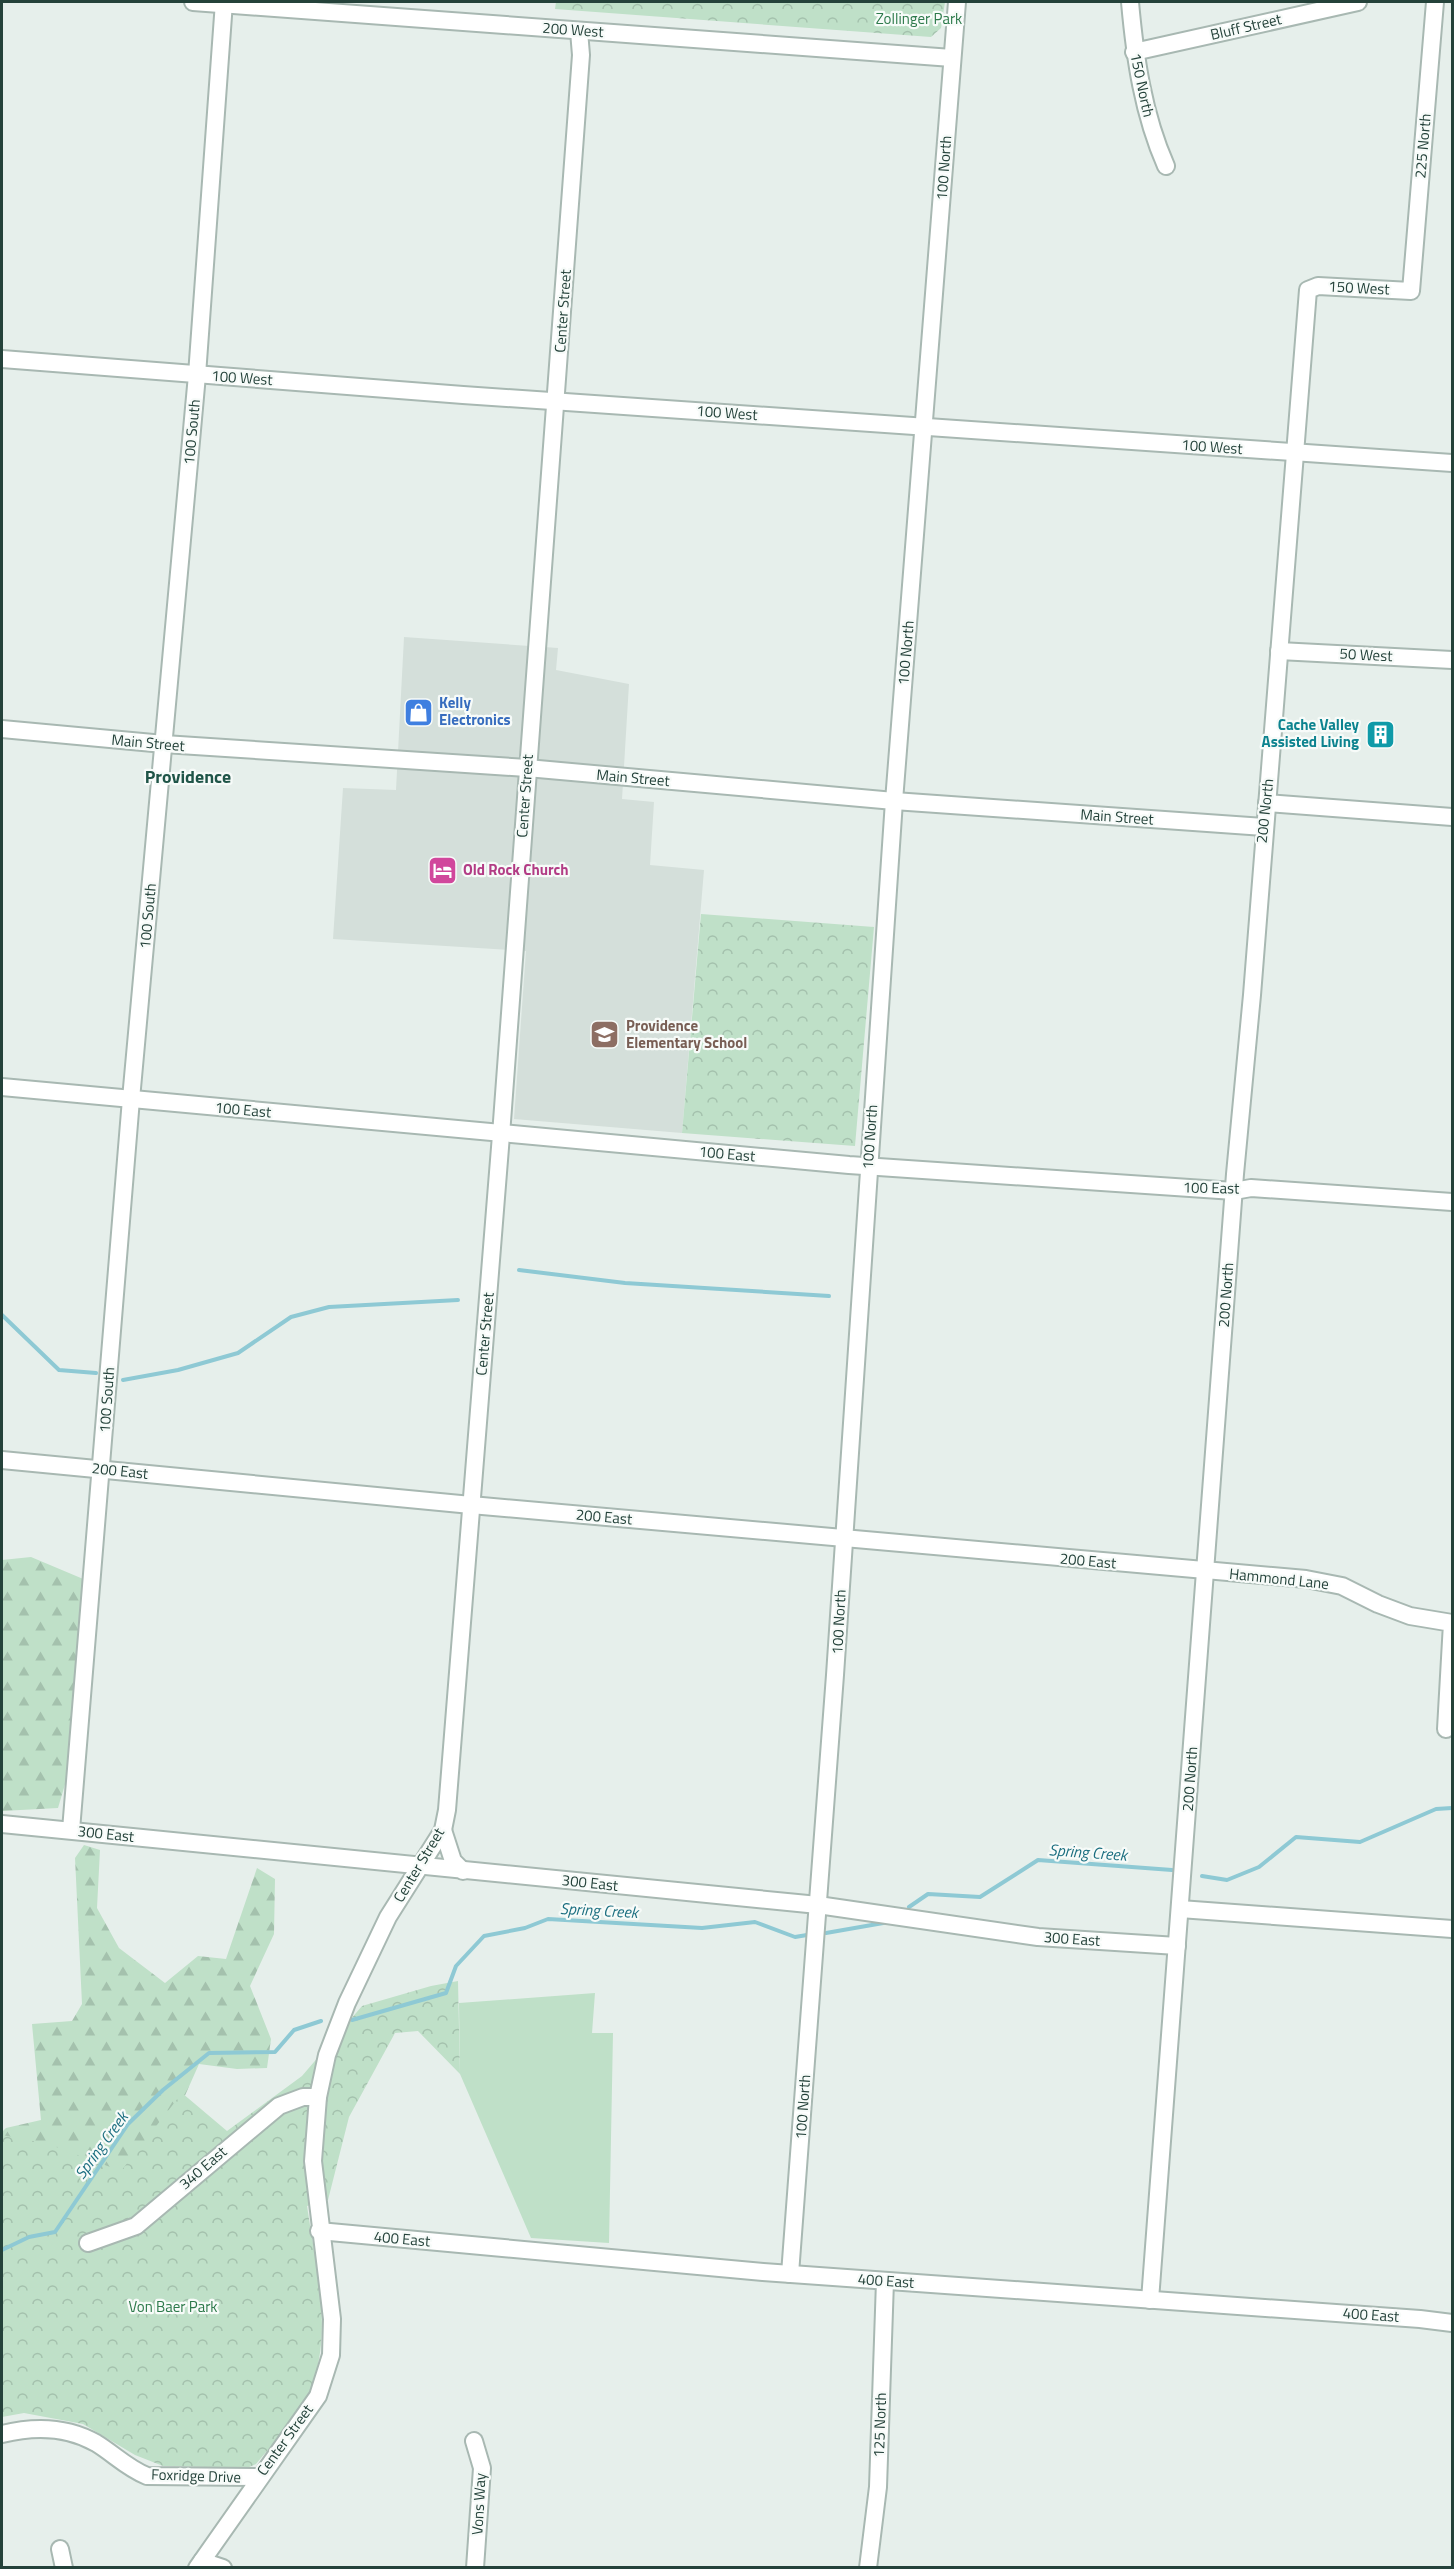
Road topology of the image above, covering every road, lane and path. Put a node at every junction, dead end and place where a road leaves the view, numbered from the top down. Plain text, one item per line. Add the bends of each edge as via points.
1 (193, 2) edge
2 (957, 2) edge
3 (1130, 2) edge
4 (1278, 2) edge
5 (1358, 2) edge
6 (1435, 2) edge
7 (224, 3) edge
8 (1281, 19) junction
9 (579, 31) junction
10 (1134, 52) junction
11 (952, 58) junction
12 (1166, 166) dead end
13 (1308, 290) joint
14 (1412, 291) joint
15 (2, 359) edge
16 (197, 375) junction
17 (556, 401) junction
18 (924, 427) junction
19 (1295, 453) junction
20 (1452, 463) edge
21 (1279, 651) junction
22 (1452, 660) edge
23 (2, 729) edge
24 (164, 744) junction
25 (527, 768) junction
26 (894, 801) junction
27 (1267, 803) junction
28 (1452, 817) edge
29 (1264, 827) junction
30 (2, 1087) edge
31 (131, 1099) junction
32 (501, 1135) junction
33 (868, 1166) junction
34 (1234, 1191) junction
35 (1452, 1202) edge
36 (2, 1460) edge
37 (102, 1470) junction
38 (471, 1505) junction
39 (844, 1538) junction
40 (1206, 1572) junction
41 (1452, 1623) edge
42 (1446, 1729) dead end
43 (2, 1824) edge
44 (71, 1830) junction
45 (443, 1830) junction
46 (420, 1866) junction
47 (463, 1870) junction
48 (818, 1905) junction
49 (1180, 1909) junction
50 (1452, 1929) edge
51 (1177, 1946) junction
52 (318, 2097) junction
53 (320, 2231) junction
54 (88, 2243) dead end
55 (790, 2274) junction
56 (885, 2281) junction
57 (1150, 2300) junction
58 (1452, 2324) edge
59 (2, 2434) edge
60 (474, 2441) dead end
61 (259, 2477) junction
62 (60, 2549) dead end
63 (199, 2564) edge
64 (64, 2568) edge
65 (223, 2568) edge
66 (475, 2568) edge
67 (868, 2568) edge

1 - 7 street, 200 West
2 - 11 street, 100 North
3 - 10 street, 150 North
4 - 8 street
5 - 8 street, Bluff Street
6 - 14 street, 225 North
7 - 9 street, 200 West
7 - 16 street, 100 South
8 - 10 street, Bluff Street
9 - 11 street, 200 West
9 - 17 street, Center Street via 581,50
10 - 12 street, 150 North via 1153,136
11 - 18 street, 100 North
13 - 14 street, 150 West via 1318,286
13 - 19 street, 200 North
15 - 16 street, 100 West
16 - 17 street, 100 West
16 - 24 street, 100 South
17 - 18 street, 100 West
17 - 25 street, Center Street
18 - 19 street, 100 West
18 - 26 street, 100 North
19 - 20 street, 100 West
19 - 21 street, 200 North
21 - 22 street, 50 West
21 - 27 street, 200 North
23 - 24 street, Main Street
24 - 25 street, Main Street
24 - 31 street, 100 South
25 - 26 street, Main Street
25 - 32 street, Center Street
26 - 29 street, Main Street
26 - 33 street, 100 North
27 - 28 street
27 - 29 street, 200 North
29 - 34 street, 200 North
30 - 31 street, 100 East
31 - 32 street, 100 East
31 - 37 street, 100 South
32 - 33 street, 100 East
32 - 38 street, Center Street
33 - 34 street, 100 East
33 - 39 street, 100 North
34 - 35 street, 100 East via 1251,1188
34 - 40 street, 200 North
36 - 37 street, 200 East
37 - 38 street, 200 East
37 - 44 street, 100 South
38 - 39 street, 200 East
38 - 45 street, Center Street
39 - 40 street, 200 East
39 - 48 street, 100 North
40 - 41 street, Hammond Lane via 1306,1579 1342,1586 1410,1616
40 - 49 street, 200 North
41 - 42 street
43 - 44 street, 300 East
44 - 46 street, 300 East
45 - 46 street, Center Street
45 - 47 street via 453,1861
46 - 47 street, 300 East
46 - 52 street, Center Street via 388,1917 347,2003 327,2055
47 - 48 street, 300 East
48 - 51 street, 300 East via 1038,1937
48 - 55 street, 100 North
49 - 50 street
49 - 51 street, 200 North
51 - 57 street, 200 North
52 - 53 street, Center Street via 313,2161
52 - 54 street, 340 East via 303,2097 279,2106 136,2226
53 - 55 street, 400 East
53 - 61 street, Center Street via 332,2319 331,2355 318,2396
55 - 56 street, 400 East
56 - 57 street, 400 East
56 - 67 street, 125 North via 878,2487
57 - 58 street, 400 East
59 - 61 street, Foxridge Drive via 29,2428 72,2433 96,2443 132,2470 147,2476
60 - 66 street, Vons Way via 482,2468
61 - 63 street, Center Street
62 - 64 street
63 - 65 street

